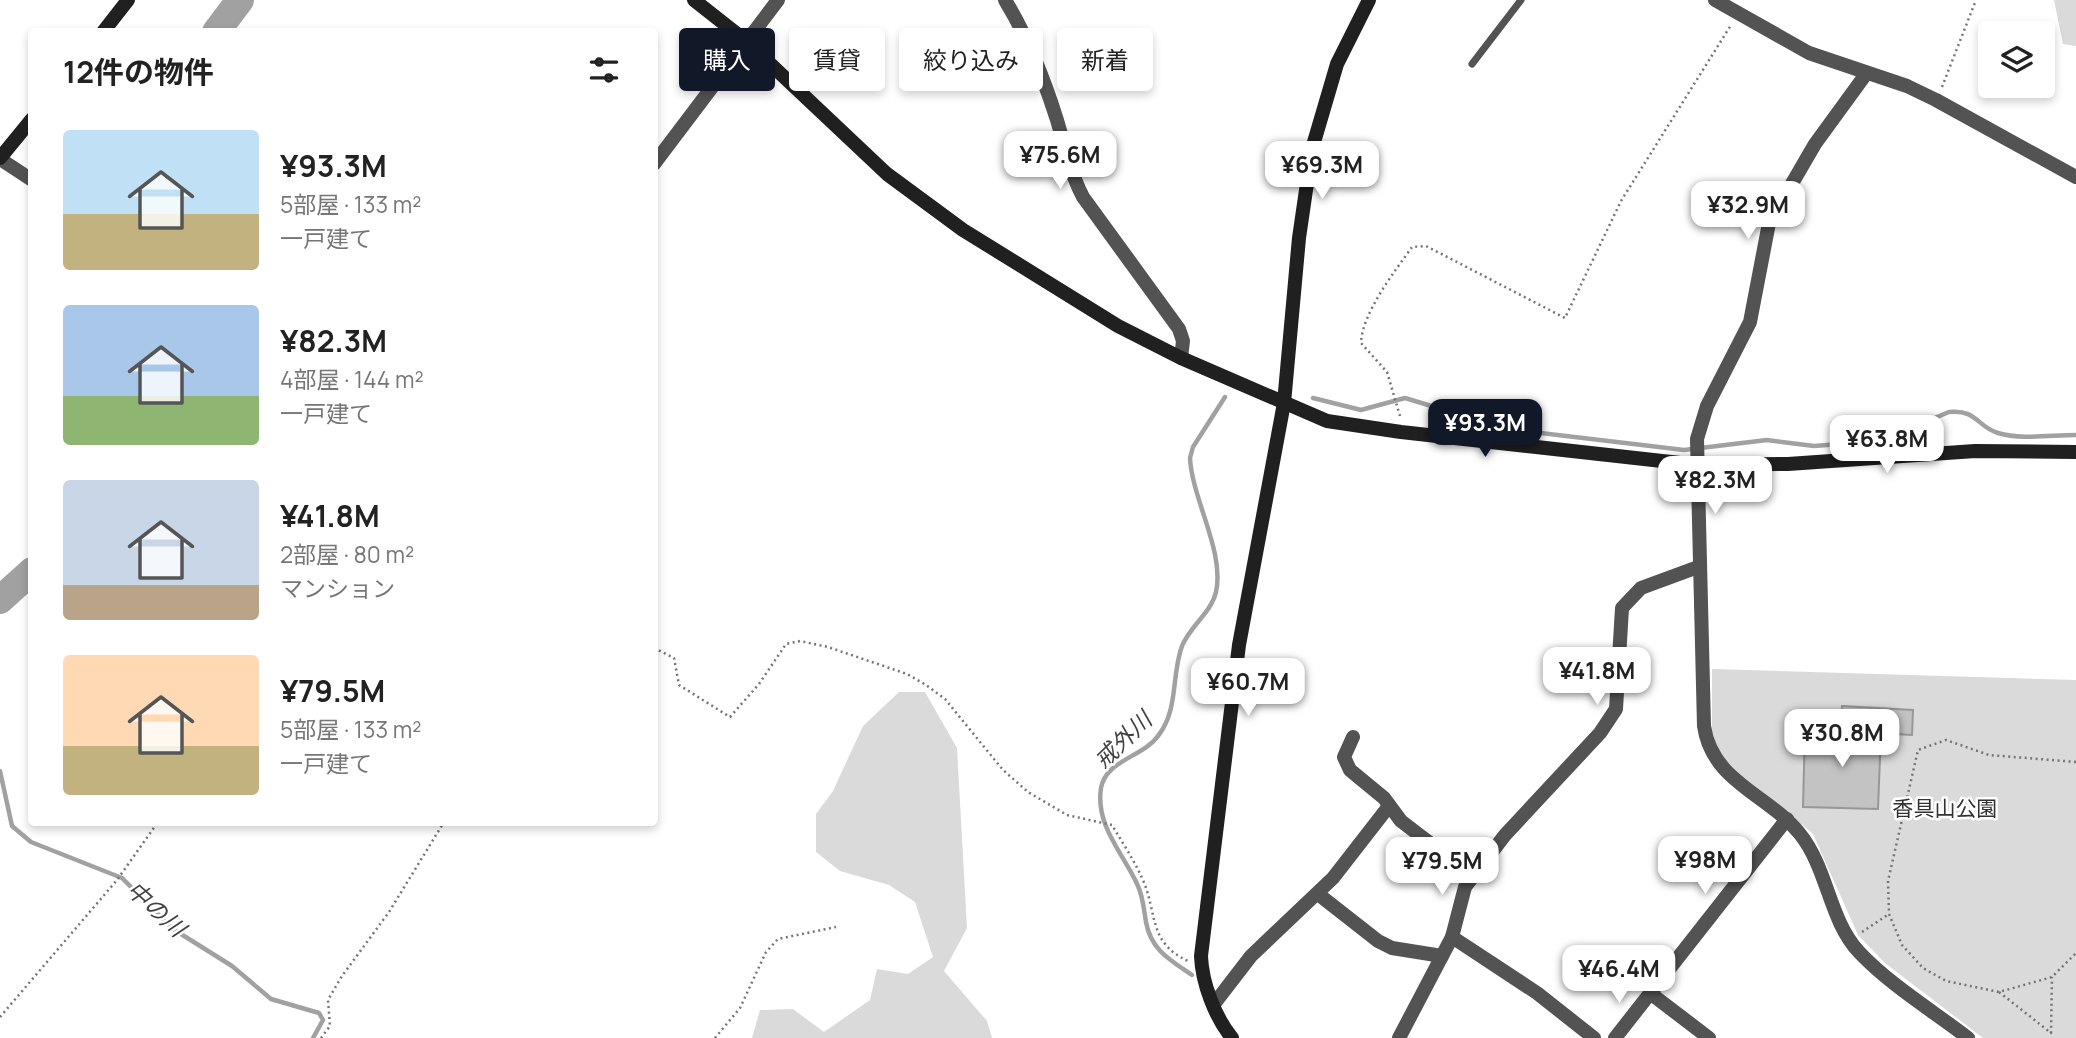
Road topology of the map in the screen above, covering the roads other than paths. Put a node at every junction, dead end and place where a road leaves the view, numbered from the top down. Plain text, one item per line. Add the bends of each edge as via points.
1 (128, 0) edge
2 (694, 0) edge
3 (778, 0) edge
4 (1005, 0) edge
5 (1369, 0) edge
6 (1521, 0) edge
7 (1715, 0) edge
8 (106, 28) edge
9 (730, 28) edge
10 (756, 28) edge
11 (1472, 64) dead end
12 (775, 68) edge
13 (1866, 74) junction
14 (709, 91) edge
15 (28, 124) edge
16 (0, 159) edge
17 (658, 159) edge
18 (28, 177) edge
19 (2076, 177) edge
20 (1181, 358) junction
21 (1284, 403) junction
22 (2076, 452) edge
23 (1698, 466) junction
24 (1698, 567) junction
25 (1353, 737) dead end
26 (1389, 806) junction
27 (1787, 819) junction
28 (1473, 876) junction
29 (1318, 894) junction
30 (1452, 937) junction
31 (1443, 956) junction
32 (1650, 993) junction
33 (1214, 1004) junction
34 (1232, 1038) edge
35 (1399, 1038) edge
36 (1594, 1038) edge
37 (1615, 1038) edge
38 (1709, 1038) edge
39 (1968, 1038) edge

1 - 8 street
2 - 9 street
3 - 10 street
4 - 20 street via 1056,118 1073,178 1179,329
5 - 21 street via 1336,64 1312,149
6 - 11 lane
7 - 13 street via 1809,53
12 - 20 street via 919,200 1118,326
13 - 19 street via 1936,100
13 - 23 street via 1815,144 1769,223 1750,322 1707,406 1697,439
14 - 17 street
15 - 16 street
16 - 18 street
20 - 21 street
21 - 23 street via 1339,424
21 - 33 street via 1239,645 1201,967
22 - 23 street via 1975,451
23 - 24 street
24 - 27 street via 1706,740 1720,766
24 - 28 street via 1641,588 1622,608 1619,695 1610,720 1504,835
25 - 26 street via 1345,764
26 - 28 street via 1401,821
26 - 29 street
27 - 32 street
27 - 39 street via 1810,846 1850,942 1869,962
28 - 30 street via 1460,899
29 - 31 street via 1385,944
29 - 33 street via 1251,956
30 - 31 street
30 - 36 street
31 - 35 street
32 - 37 street
32 - 38 street
33 - 34 street

